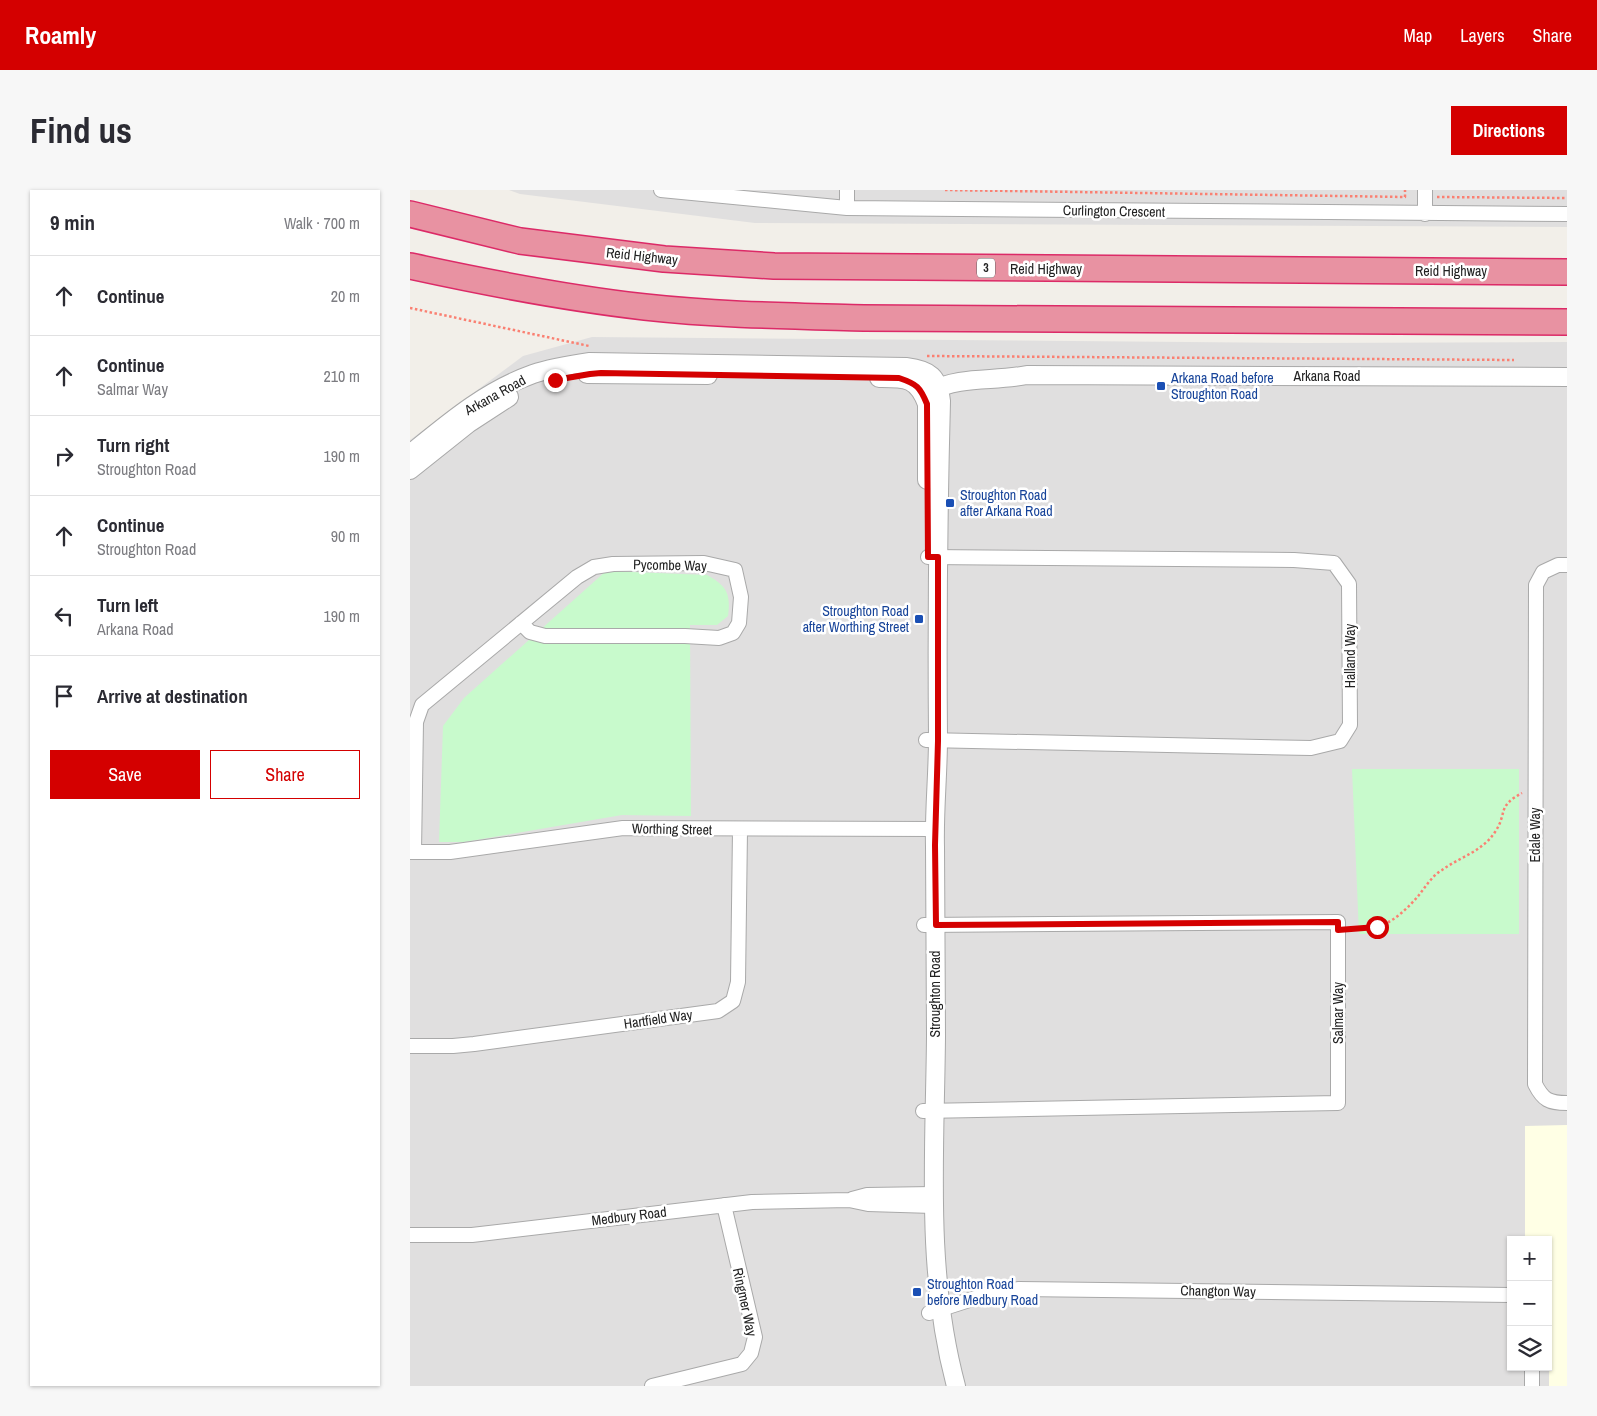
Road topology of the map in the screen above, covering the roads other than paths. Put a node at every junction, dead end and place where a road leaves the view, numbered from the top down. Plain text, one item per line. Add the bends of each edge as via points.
1 (661, 190) edge
2 (847, 190) edge
3 (1425, 193) edge
4 (847, 208) junction
5 (410, 214) edge
6 (1425, 214) junction
7 (1567, 214) edge
8 (410, 266) edge
9 (1567, 272) edge
10 (1567, 322) edge
11 (1567, 377) edge
12 (926, 379) junction
13 (410, 454) edge
14 (410, 470) edge
15 (933, 557) junction
16 (1567, 565) edge
17 (521, 623) junction
18 (932, 740) junction
19 (930, 829) junction
20 (740, 830) junction
21 (412, 852) edge
22 (930, 925) junction
23 (410, 1046) edge
24 (1567, 1103) edge
25 (929, 1111) junction
26 (928, 1200) junction
27 (724, 1205) junction
28 (410, 1235) edge
29 (1507, 1295) edge
30 (935, 1311) junction
31 (1532, 1371) edge
32 (652, 1386) edge
33 (945, 1386) edge
34 (956, 1386) edge
35 (1532, 1386) edge

1 - 4 street, Curlington Crescent
2 - 4 street
3 - 6 street
4 - 6 street, Curlington Crescent
5 - 9 highway, Reid Highway / 3 via 520,241 664,259 774,266
6 - 7 street, Curlington Crescent
8 - 10 highway via 552,294 646,307 752,315
11 - 12 street, Arkana Road via 1027,375 1012,370 978,370
12 - 13 street, Arkana Road via 896,366 617,361 576,364 533,375 496,391 462,412
12 - 14 street, Arkana Road via 910,382 899,378 590,374 555,380 513,395 470,423
12 - 15 street, Stroughton Road
15 - 18 street, Stroughton Road
15 - 18 street, Halland Way via 1334,563 1349,584 1350,725 1340,741 1311,748
16 - 24 street, Edale Way via 1558,565 1543,572 1536,586 1534,1084 1542,1097 1555,1103
17 - 17 street, Pycombe Way via 530,632 545,636 719,638 733,633 739,623 741,597 735,570 704,563 613,564 594,568 577,577
17 - 21 street, Pycombe Way via 422,705 416,722
18 - 19 street, Stroughton Road
19 - 20 street, Worthing Street
19 - 22 street, Stroughton Road
20 - 21 street, Worthing Street via 623,828 450,852
20 - 23 street, Hartfield Way via 738,982 733,1000 718,1011 474,1044
22 - 25 street, Stroughton Road
22 - 25 street, Salmar Way via 1338,922 1338,1103
25 - 26 street, Stroughton Road
26 - 27 street, Medbury Road via 868,1204 849,1200
26 - 30 street, Stroughton Road via 924,1257
27 - 28 street, Medbury Road via 472,1235
27 - 32 street, Ringmer Way via 755,1337 752,1353 742,1364
29 - 30 street, Changton Way via 1019,1289 985,1295
30 - 33 street, Stroughton Road
30 - 34 street, Stroughton Road
31 - 35 street

